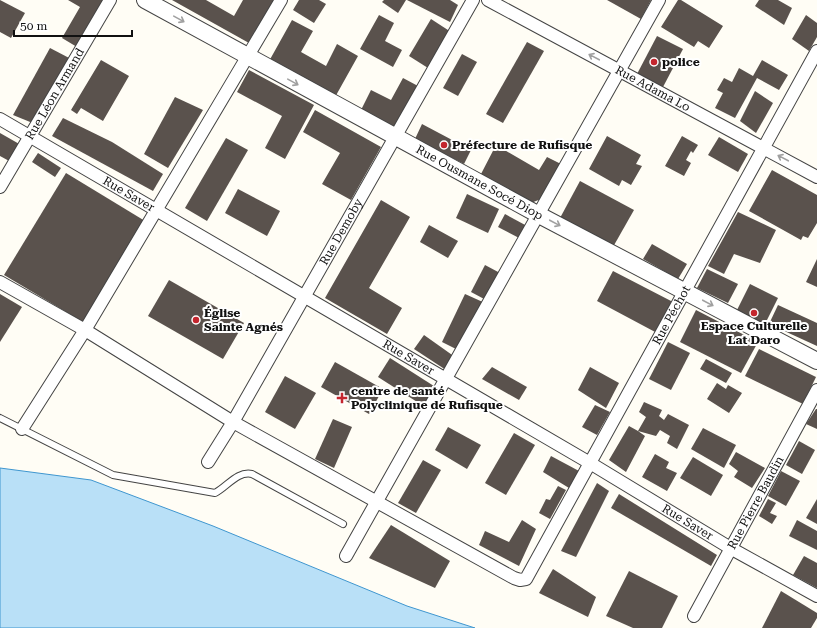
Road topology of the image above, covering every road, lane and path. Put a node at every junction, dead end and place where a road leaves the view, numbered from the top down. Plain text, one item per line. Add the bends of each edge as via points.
1 (110, 0) edge
2 (145, 0) edge
3 (281, 0) edge
4 (473, 0) edge
5 (488, 0) edge
6 (659, 0) edge
7 (817, 50) edge
8 (247, 56) junction
9 (619, 71) junction
10 (0, 119) edge
11 (30, 136) junction
12 (395, 138) junction
13 (764, 148) junction
14 (817, 177) edge
15 (0, 187) edge
16 (156, 210) junction
17 (538, 215) junction
18 (0, 282) edge
19 (685, 291) junction
20 (305, 296) junction
21 (85, 330) junction
22 (817, 361) edge
23 (446, 379) junction
24 (817, 390) edge
25 (0, 418) edge
26 (233, 422) junction
27 (22, 429) junction
28 (208, 462) dead end
29 (590, 463) junction
30 (378, 501) junction
31 (342, 524) dead end
32 (732, 549) junction
33 (346, 556) dead end
34 (817, 596) edge
35 (694, 616) dead end

1 - 11 street, Rue Léon Armand
2 -> 8 street, Rue Ousmane Socé Diop
3 - 8 street
4 - 12 street, Rue Demoby
9 -> 5 street, Rue Adama Lo
6 - 9 street
7 - 13 street, Rue Péchot
8 -> 12 street, Rue Ousmane Socé Diop
8 - 16 street
9 - 13 street, Rue Adama Lo
9 - 17 street
10 - 11 street, Rue Saver
11 - 15 street, Rue Léon Armand
11 - 16 street, Rue Saver
12 - 17 street, Rue Ousmane Socé Diop
12 - 20 street, Rue Demoby
14 -> 13 street, Rue Adama Lo
13 - 19 street, Rue Péchot
16 - 20 street, Rue Saver
16 - 21 street
17 -> 19 street, Rue Ousmane Socé Diop
17 - 23 street
18 - 21 street
19 -> 22 street, Rue Ousmane Socé Diop
19 - 29 street, Rue Péchot
20 - 23 street, Rue Saver
20 - 26 street, Rue Demoby
21 - 26 street
21 - 27 street
23 - 29 street, Rue Saver
23 - 30 street
24 - 32 street, Rue Pierre Baudin
25 - 27 lane
26 - 28 street, Rue Demoby
26 - 30 street
27 - 31 lane via 112,475 127,478 215,493 239,474 252,474
29 - 30 street, Rue Péchot via 526,579 514,578
29 - 32 street, Rue Saver
30 - 33 street
32 - 34 street, Rue Saver
32 - 35 street, Rue Pierre Baudin

